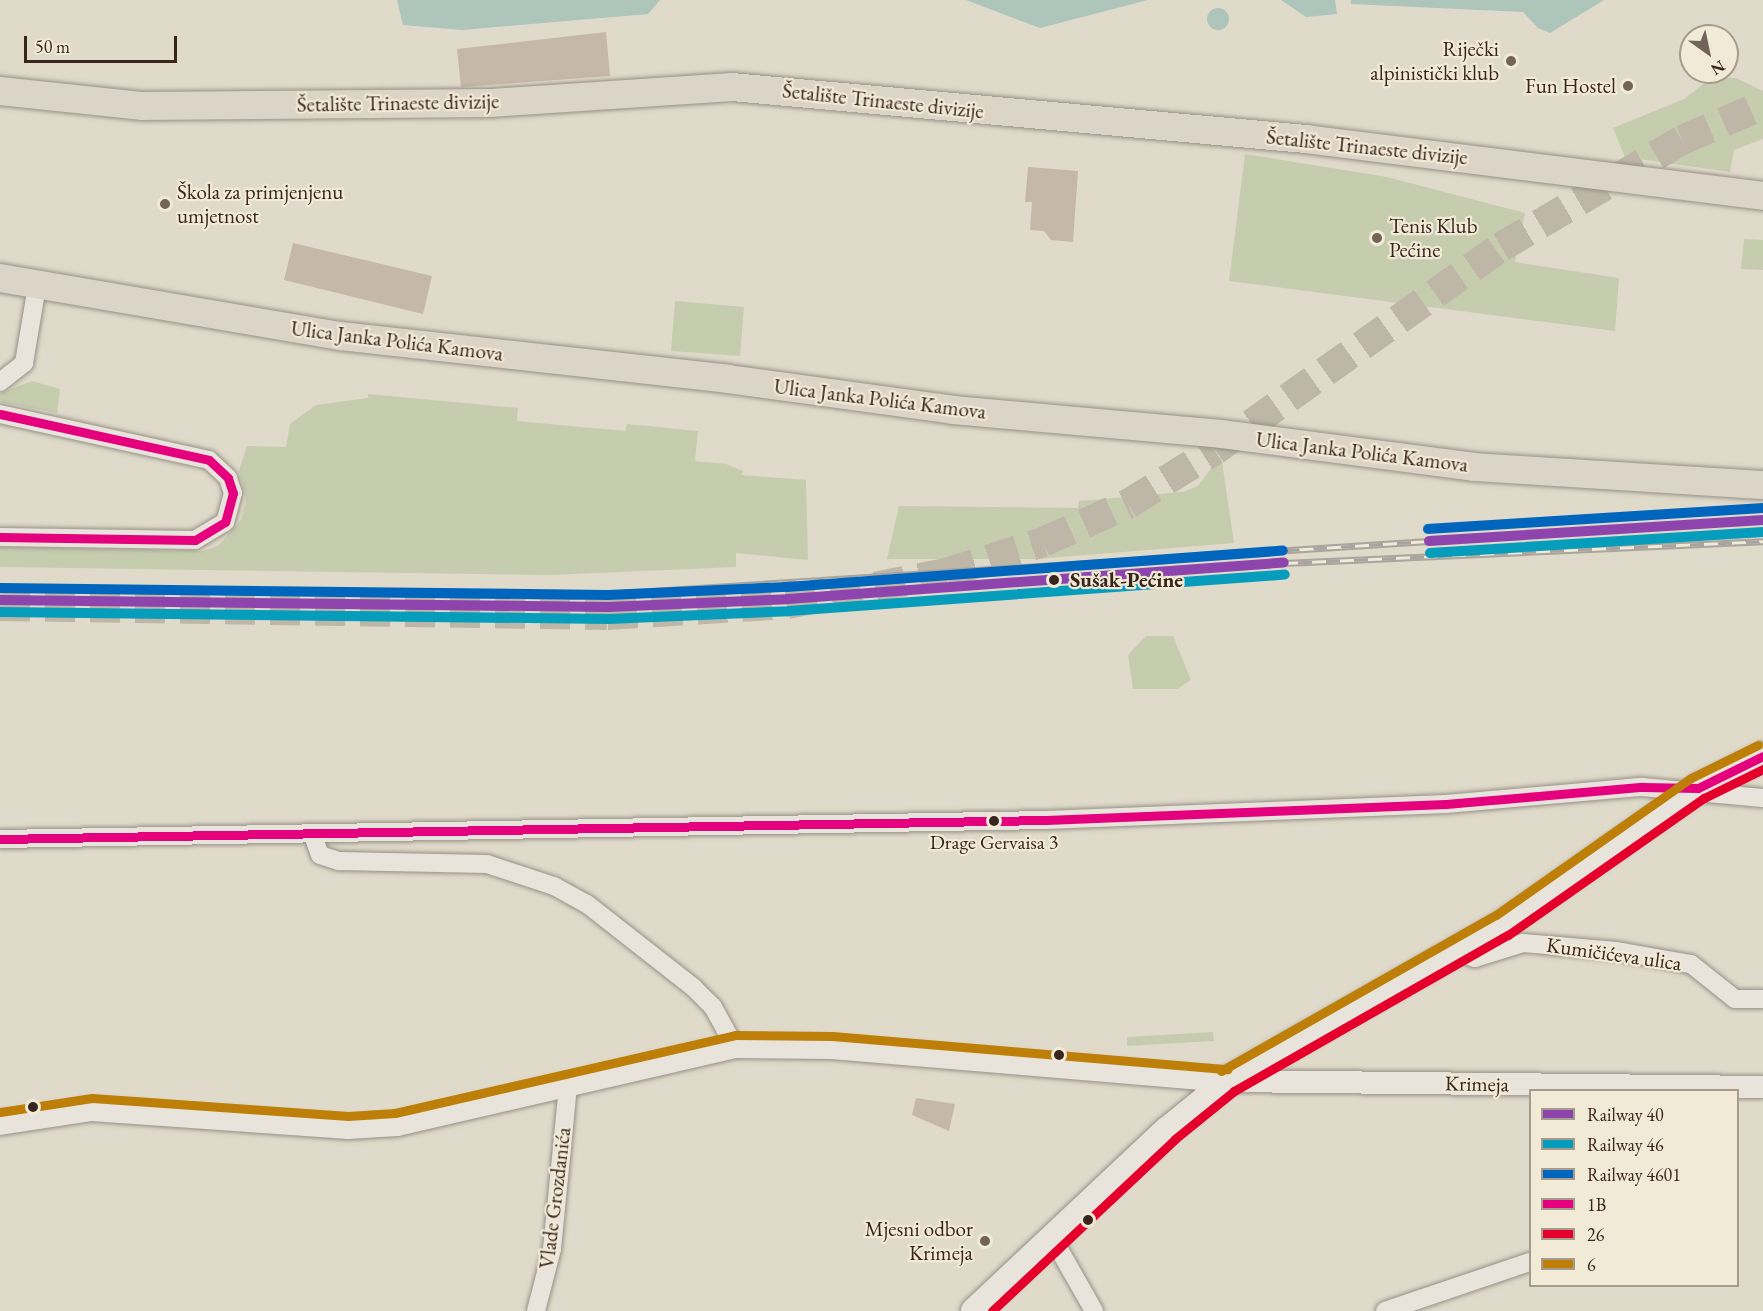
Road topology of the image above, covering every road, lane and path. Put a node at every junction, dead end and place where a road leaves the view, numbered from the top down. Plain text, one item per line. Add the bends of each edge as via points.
1 (0, 91) edge
2 (1763, 196) edge
3 (0, 278) edge
4 (38, 286) junction
5 (0, 381) edge
6 (0, 414) edge
7 (1763, 485) edge
8 (0, 537) edge
9 (1763, 756) edge
10 (1733, 771) junction
11 (1698, 788) junction
12 (1755, 797) edge
13 (312, 833) junction
14 (0, 839) edge
15 (1456, 952) junction
16 (1763, 999) edge
17 (735, 1047) junction
18 (1227, 1081) junction
19 (568, 1085) junction
20 (1763, 1088) edge
21 (0, 1124) edge
22 (1052, 1237) junction
23 (1529, 1262) edge
24 (536, 1311) edge
25 (974, 1311) edge
26 (1094, 1311) edge
27 (1385, 1311) edge

1 - 2 main road, Šetalište Trinaeste divizije via 155,106 492,103 732,87 1306,139
3 - 4 main road, Ulica Janka Polića Kamova
4 - 5 street via 24,363
4 - 7 main road, Ulica Janka Polića Kamova via 341,336 728,379 953,410 1221,434 1474,467
6 - 8 street via 209,460 228,478 233,493 225,522 195,540
9 - 10 main road
10 - 11 main road
10 - 12 street
11 - 12 street via 1718,796
11 - 13 street via 1642,787 1446,804 1046,820
11 - 15 main road via 1581,873
13 - 14 street
13 - 17 street via 320,855 339,861 487,864 554,886 587,904 694,988 713,1007
15 - 16 street, Kumičićeva ulica via 1475,958 1523,943 1617,951 1691,964 1735,999
15 - 18 main road
17 - 18 street, Krimeja via 831,1048
17 - 19 street, Krimeja
18 - 20 street, Krimeja
18 - 22 main road via 1167,1130
19 - 21 street, Krimeja via 397,1125 348,1128 92,1110
19 - 24 street, Vlade Grozdanića via 552,1249
22 - 25 main road
22 - 26 street
23 - 27 street

